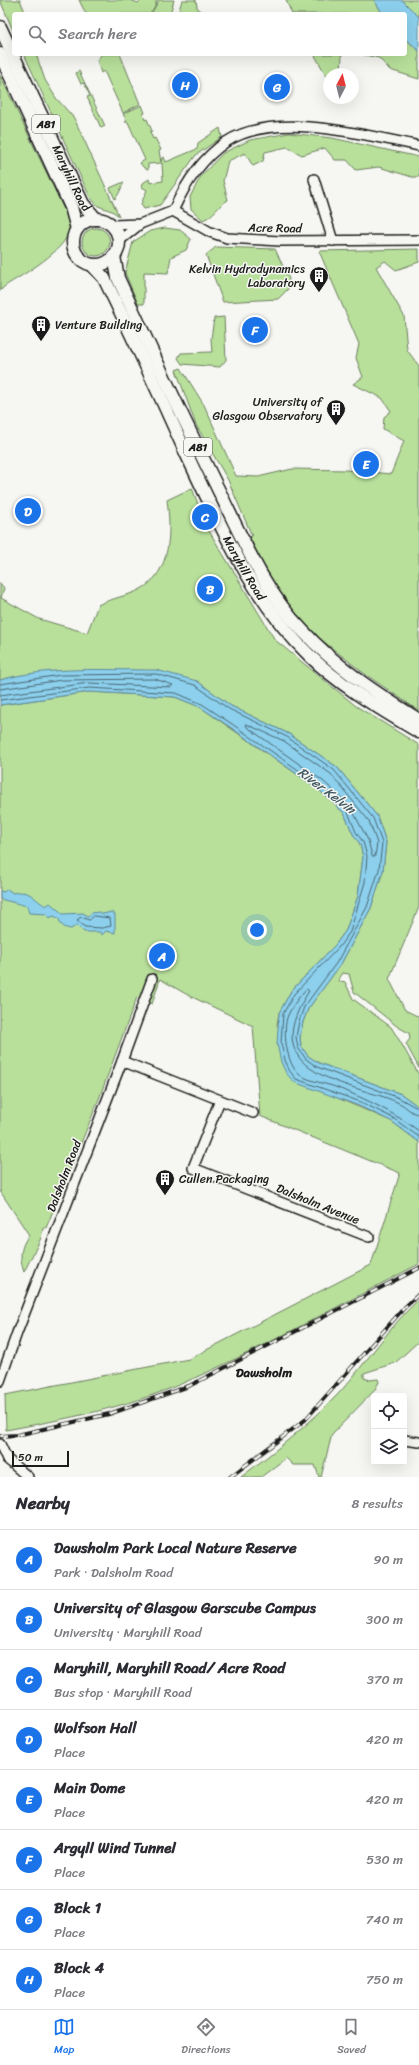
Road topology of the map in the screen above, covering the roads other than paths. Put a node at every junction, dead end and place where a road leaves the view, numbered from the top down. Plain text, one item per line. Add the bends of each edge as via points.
1 (0, 27) edge
2 (12, 52) edge
3 (0, 54) edge
4 (14, 56) edge
5 (419, 146) edge
6 (314, 179) dead end
7 (173, 211) junction
8 (96, 219) junction
9 (140, 224) junction
10 (113, 225) junction
11 (77, 229) junction
12 (419, 240) edge
13 (119, 241) junction
14 (333, 241) junction
15 (114, 256) junction
16 (92, 265) junction
17 (419, 720) edge
18 (419, 732) edge
19 (152, 979) dead end
20 (122, 1061) junction
21 (220, 1100) junction
22 (253, 1113) dead end
23 (369, 1237) dead end
24 (0, 1381) edge
25 (407, 1440) edge
26 (419, 1442) edge
27 (0, 1444) edge
28 (28, 1477) edge

1 - 2 main road, Maryhill Road / A81
3 - 11 main road, Maryhill Road / A81 via 71,207
4 - 8 main road, Maryhill Road / A81 via 84,204
5 - 7 street via 333,128 272,128 249,132 227,141 208,156 185,185
6 - 14 street
7 - 9 street
7 - 14 street, Acre Road via 210,232 227,238 252,241
8 - 10 main road
8 - 11 main road via 88,220
9 - 10 street
9 - 13 street
10 - 13 main road
11 - 16 main road, A81 via 73,238 74,250 81,259
12 - 14 street, Acre Road
13 - 15 main road, A81
15 - 16 main road via 108,261
15 - 17 main road, Maryhill Road / A81 via 118,278 186,424 242,537 274,594 301,629 340,667
16 - 18 main road, Maryhill Road / A81 via 104,278 228,542 258,594 310,656 350,689
19 - 20 street, Dalsholm Road
20 - 21 street
20 - 24 street, Dalsholm Road
21 - 22 street
21 - 23 street, Dalsholm Avenue via 193,1168
25 - 26 street
27 - 28 street via 7,1459

